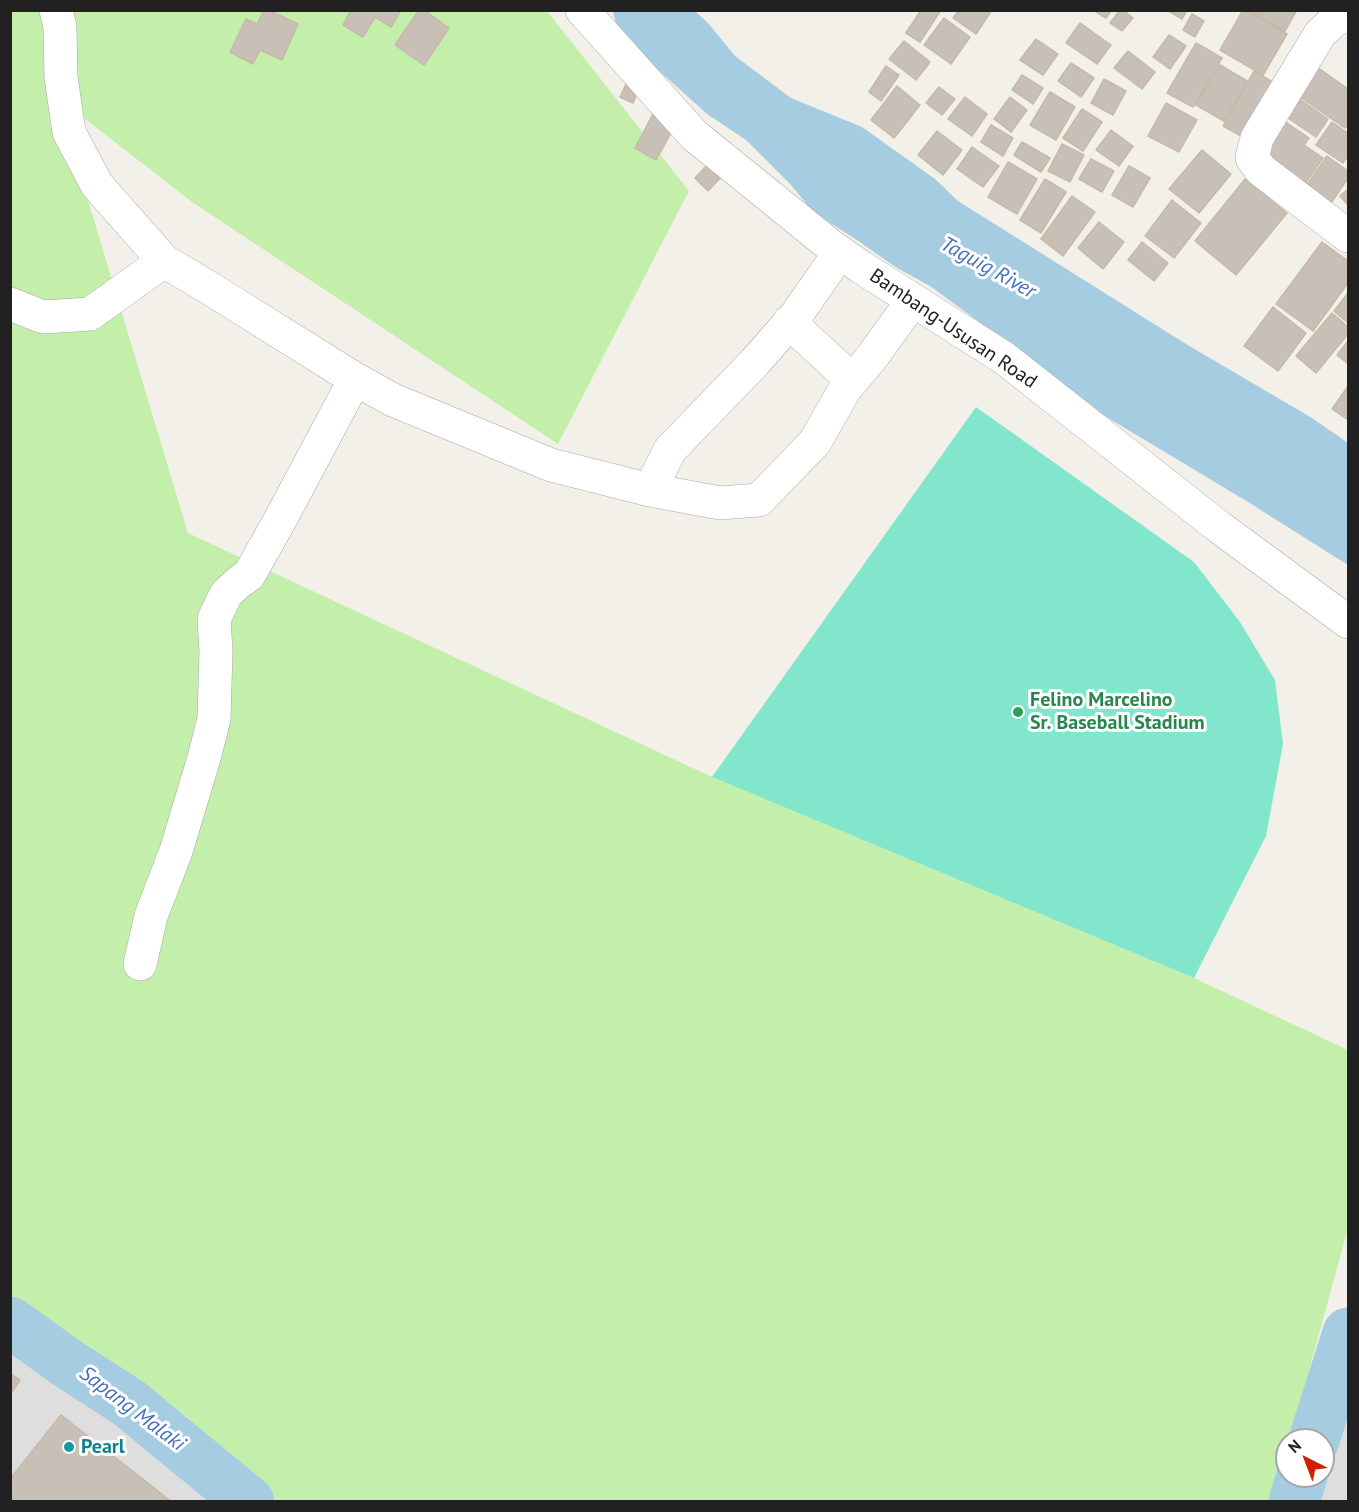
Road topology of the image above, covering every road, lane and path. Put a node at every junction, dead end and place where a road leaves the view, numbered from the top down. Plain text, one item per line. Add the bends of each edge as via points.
1 (56, 10) edge
2 (582, 10) edge
3 (1348, 12) edge
4 (1348, 236) edge
5 (840, 252) junction
6 (164, 261) junction
7 (913, 300) junction
8 (10, 304) edge
9 (789, 322) junction
10 (355, 379) junction
11 (852, 380) junction
12 (650, 490) junction
13 (1348, 621) edge
14 (140, 964) dead end

1 - 6 street via 60,77 69,132 97,185
2 - 5 street, Bambang-Ususan Road via 694,135
3 - 4 street via 1320,34 1257,138 1252,158 1261,170
5 - 7 street, Bambang-Ususan Road
5 - 9 street
6 - 8 street via 90,314 43,317
6 - 10 street
7 - 11 street
7 - 13 street, Bambang-Ususan Road via 1004,358 1219,527
9 - 11 street
9 - 12 street via 670,450
10 - 12 street via 393,400 551,465
10 - 14 street via 249,575 226,594 213,619 214,719
11 - 12 street via 815,442 759,500 720,503

